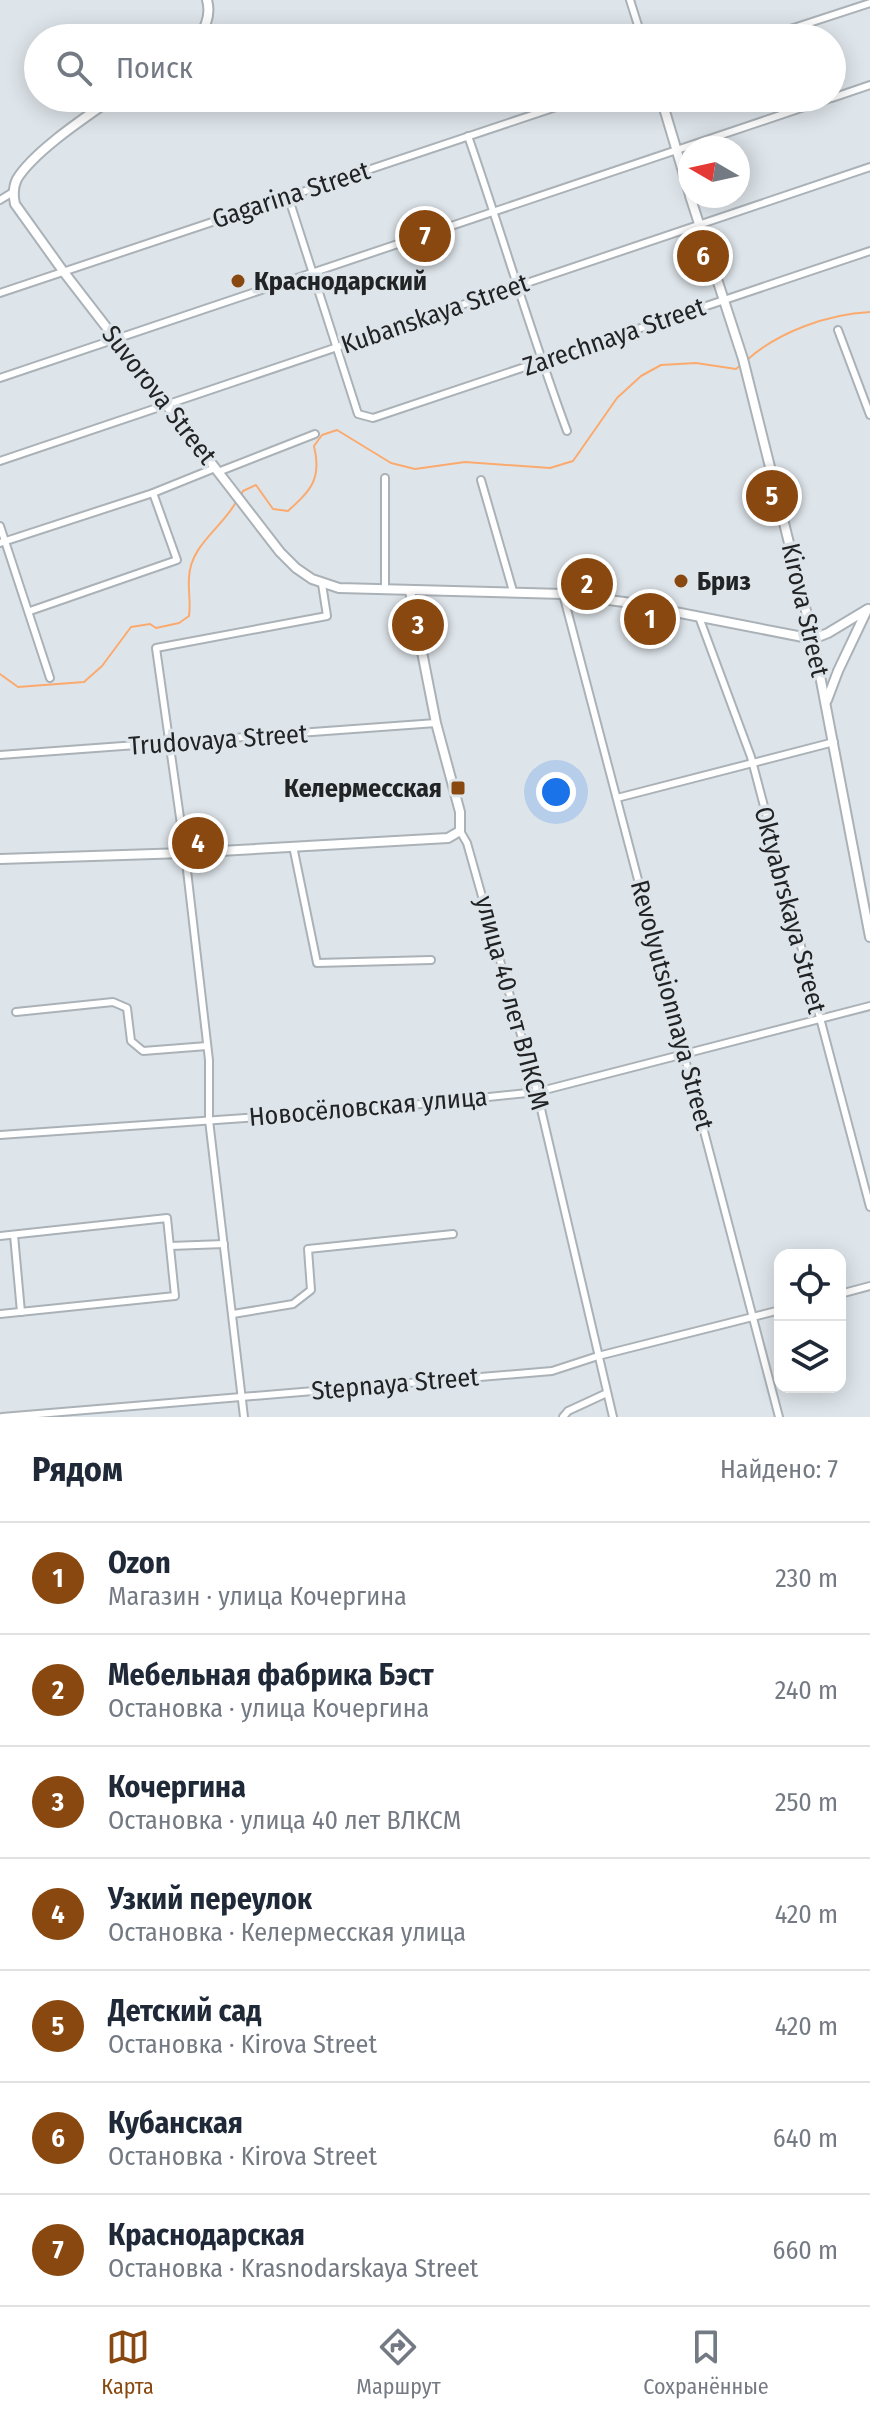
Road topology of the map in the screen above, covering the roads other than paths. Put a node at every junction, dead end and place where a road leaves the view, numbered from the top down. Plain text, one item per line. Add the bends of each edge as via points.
1 (207, 0) edge
2 (630, 0) edge
3 (870, 3) edge
4 (206, 24) edge
5 (638, 24) edge
6 (806, 24) edge
7 (870, 85) edge
8 (846, 93) edge
9 (94, 112) edge
10 (541, 112) edge
11 (665, 112) edge
12 (788, 112) edge
13 (468, 136) junction
14 (676, 149) junction
15 (678, 156) edge
16 (870, 167) edge
17 (13, 192) junction
18 (288, 196) junction
19 (0, 200) edge
20 (694, 208) edge
21 (493, 210) junction
22 (699, 224) junction
23 (870, 251) edge
24 (63, 271) junction
25 (314, 274) junction
26 (519, 286) junction
27 (0, 293) edge
28 (724, 300) junction
29 (838, 330) dead end
30 (115, 338) junction
31 (338, 346) junction
32 (541, 362) junction
33 (0, 378) edge
34 (166, 405) junction
35 (870, 415) edge
36 (567, 431) dead end
37 (315, 434) dead end
38 (0, 461) edge
39 (216, 470) junction
40 (385, 478) dead end
41 (481, 480) dead end
42 (153, 493) junction
43 (0, 526) edge
44 (3, 543) edge
45 (322, 584) junction
46 (385, 589) junction
47 (410, 591) junction
48 (513, 591) junction
49 (563, 594) junction
50 (869, 610) edge
51 (30, 611) junction
52 (699, 617) junction
53 (813, 639) junction
54 (50, 678) dead end
55 (827, 701) junction
56 (436, 723) junction
57 (834, 742) junction
58 (169, 744) junction
59 (0, 755) edge
60 (752, 763) junction
61 (617, 798) junction
62 (460, 831) junction
63 (293, 846) junction
64 (185, 853) junction
65 (0, 859) edge
66 (870, 937) edge
67 (431, 960) dead end
68 (870, 1006) edge
69 (16, 1012) dead end
70 (819, 1020) junction
71 (207, 1046) junction
72 (685, 1055) junction
73 (537, 1092) junction
74 (209, 1120) junction
75 (0, 1135) edge
76 (870, 1207) edge
77 (453, 1234) dead end
78 (14, 1235) junction
79 (0, 1236) edge
80 (224, 1244) junction
81 (170, 1246) junction
82 (870, 1286) edge
83 (846, 1292) edge
84 (21, 1312) junction
85 (774, 1312) edge
86 (0, 1314) edge
87 (233, 1314) junction
88 (753, 1317) junction
89 (598, 1356) junction
90 (607, 1393) junction
91 (243, 1397) junction
92 (2, 1417) edge
93 (244, 1417) edge
94 (563, 1417) edge
95 (613, 1417) edge
96 (779, 1417) edge

1 - 4 street
2 - 5 street
3 - 6 street
7 - 8 street
9 - 17 street via 22,174
10 - 13 street, Gagarina Street
11 - 14 street, Kirova Street
12 - 14 street
13 - 18 street, Gagarina Street
13 - 21 street
14 - 15 street, Kirova Street
14 - 21 street
16 - 22 street, Kubanskaya Street
17 - 19 street
17 - 24 street, Suvorova Street via 15,204
18 - 24 street, Gagarina Street
18 - 25 street
20 - 22 street, Kirova Street
21 - 25 street
21 - 26 street
22 - 26 street, Kubanskaya Street
22 - 28 street, Kirova Street
23 - 28 street, Zarechnaya Street
24 - 27 street, Gagarina Street
24 - 30 street, Suvorova Street
25 - 30 street
25 - 31 street
26 - 31 street, Kubanskaya Street
26 - 32 street
28 - 32 street, Zarechnaya Street
28 - 53 street, Kirova Street
29 - 35 street
30 - 33 street
30 - 34 street, Suvorova Street
31 - 32 street, Zarechnaya Street via 358,414 373,418
31 - 34 street, Kubanskaya Street
32 - 36 street
34 - 38 street, Kubanskaya Street
34 - 39 street, Suvorova Street
37 - 39 street
39 - 42 street
39 - 45 street, Suvorova Street via 296,568
40 - 46 street
41 - 48 street
42 - 44 street
42 - 51 street via 177,560
43 - 44 street
44 - 51 street
45 - 46 street
45 - 58 street via 327,616 156,648
46 - 47 street
47 - 48 street
47 - 56 street, улица 40 лет ВЛКСМ
48 - 49 street
49 - 52 street
49 - 61 street, Revolyutsionnaya Street
50 - 53 street
50 - 55 street
51 - 54 street
52 - 53 street
52 - 60 street, Oktyabrskaya Street
53 - 55 street, Kirova Street
55 - 57 street, Kirova Street
56 - 58 street, Trudovaya Street
56 - 62 street, улица 40 лет ВЛКСМ via 460,812
57 - 60 street
57 - 66 street, Kirova Street
58 - 59 street, Trudovaya Street
58 - 64 street
60 - 61 street
60 - 70 street, Oktyabrskaya Street
61 - 72 street, Revolyutsionnaya Street
62 - 63 street via 448,838
62 - 73 street, улица 40 лет ВЛКСМ
63 - 64 street
63 - 67 street via 317,963
64 - 65 street
64 - 71 street
68 - 70 street, Новосёловская улица
69 - 71 street via 113,1002 127,1008 131,1041 143,1051
70 - 72 street, Новосёловская улица
70 - 76 street, Oktyabrskaya Street
71 - 74 street
72 - 73 street, Новосёловская улица
72 - 88 street, Revolyutsionnaya Street
73 - 74 street, Новосёловская улица
73 - 89 street, улица 40 лет ВЛКСМ
74 - 75 street, Новосёловская улица
74 - 80 street
77 - 87 street via 308,1249 311,1290 293,1304
78 - 79 street
78 - 81 street via 167,1218
78 - 84 street
80 - 81 street
80 - 87 street
81 - 84 street via 175,1296
82 - 83 street
84 - 86 street
85 - 88 street, Stepnaya Street
87 - 91 street
88 - 89 street, Stepnaya Street
88 - 96 street, Revolyutsionnaya Street
89 - 90 street, улица 40 лет ВЛКСМ
89 - 91 street, Stepnaya Street via 552,1371
90 - 94 street
90 - 95 street, улица 40 лет ВЛКСМ
91 - 92 street, Stepnaya Street
91 - 93 street

